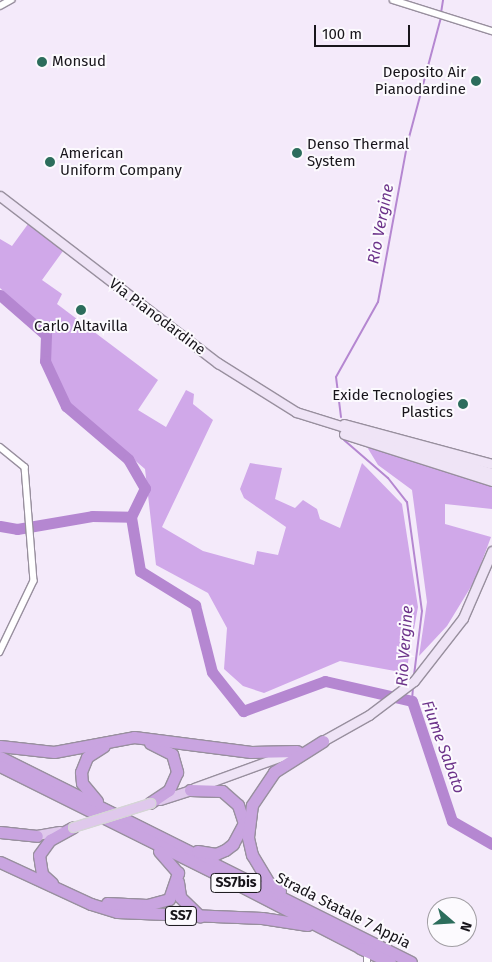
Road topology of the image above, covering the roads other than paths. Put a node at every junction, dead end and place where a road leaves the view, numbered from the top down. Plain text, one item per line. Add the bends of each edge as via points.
1 (11, 0) edge
2 (393, 0) edge
3 (0, 6) edge
4 (492, 31) edge
5 (0, 196) edge
6 (324, 422) junction
7 (0, 447) edge
8 (492, 464) edge
9 (492, 472) edge
10 (492, 481) edge
11 (492, 551) edge
12 (0, 652) edge
13 (323, 741) junction
14 (0, 746) edge
15 (297, 751) junction
16 (0, 757) edge
17 (0, 766) edge
18 (0, 774) edge
19 (190, 790) junction
20 (150, 803) junction
21 (103, 819) junction
22 (125, 824) junction
23 (72, 827) junction
24 (0, 832) edge
25 (37, 836) junction
26 (0, 837) edge
27 (160, 837) junction
28 (0, 862) edge
29 (178, 882) junction
30 (202, 917) junction
31 (333, 923) junction
32 (367, 957) edge
33 (390, 962) edge
34 (411, 962) edge

1 - 3 street
2 - 4 street
5 - 6 street, Via Pianodardine via 218,363 296,412
6 - 8 street via 356,426
6 - 9 street
6 - 10 street via 361,441
7 - 12 street via 24,467 33,591
11 - 13 street via 463,618 414,681
13 - 15 street
13 - 31 highway via 274,772 260,788 248,837 268,883
14 - 15 highway via 54,752 134,737 251,752
15 - 19 street
16 - 22 highway, SS7bis
17 - 21 highway, SS7bis
18 - 21 highway
19 - 20 main road
19 - 27 highway via 212,789 231,798 244,823 238,837 216,854
20 - 22 highway via 176,781 172,754 145,742 112,743 94,751 81,772 82,783
20 - 23 main road, bridge
21 - 22 highway, SS7bis
22 - 27 highway, Strada Statale 7 Appia
22 - 29 highway via 171,860
22 - 32 highway, SS7bis
23 - 25 main road
23 - 29 highway via 50,840 39,856 42,874 60,888 111,904 147,905 169,899
24 - 25 highway
25 - 26 main road
27 - 31 highway, Strada Statale 7 Appia
28 - 30 highway, SS7 via 56,889 117,912
29 - 30 highway via 188,908
30 - 32 highway, SS7 via 292,922
31 - 34 highway, Strada Statale 7 Appia
32 - 33 highway, Strada Statale 7 Appia / SS7

